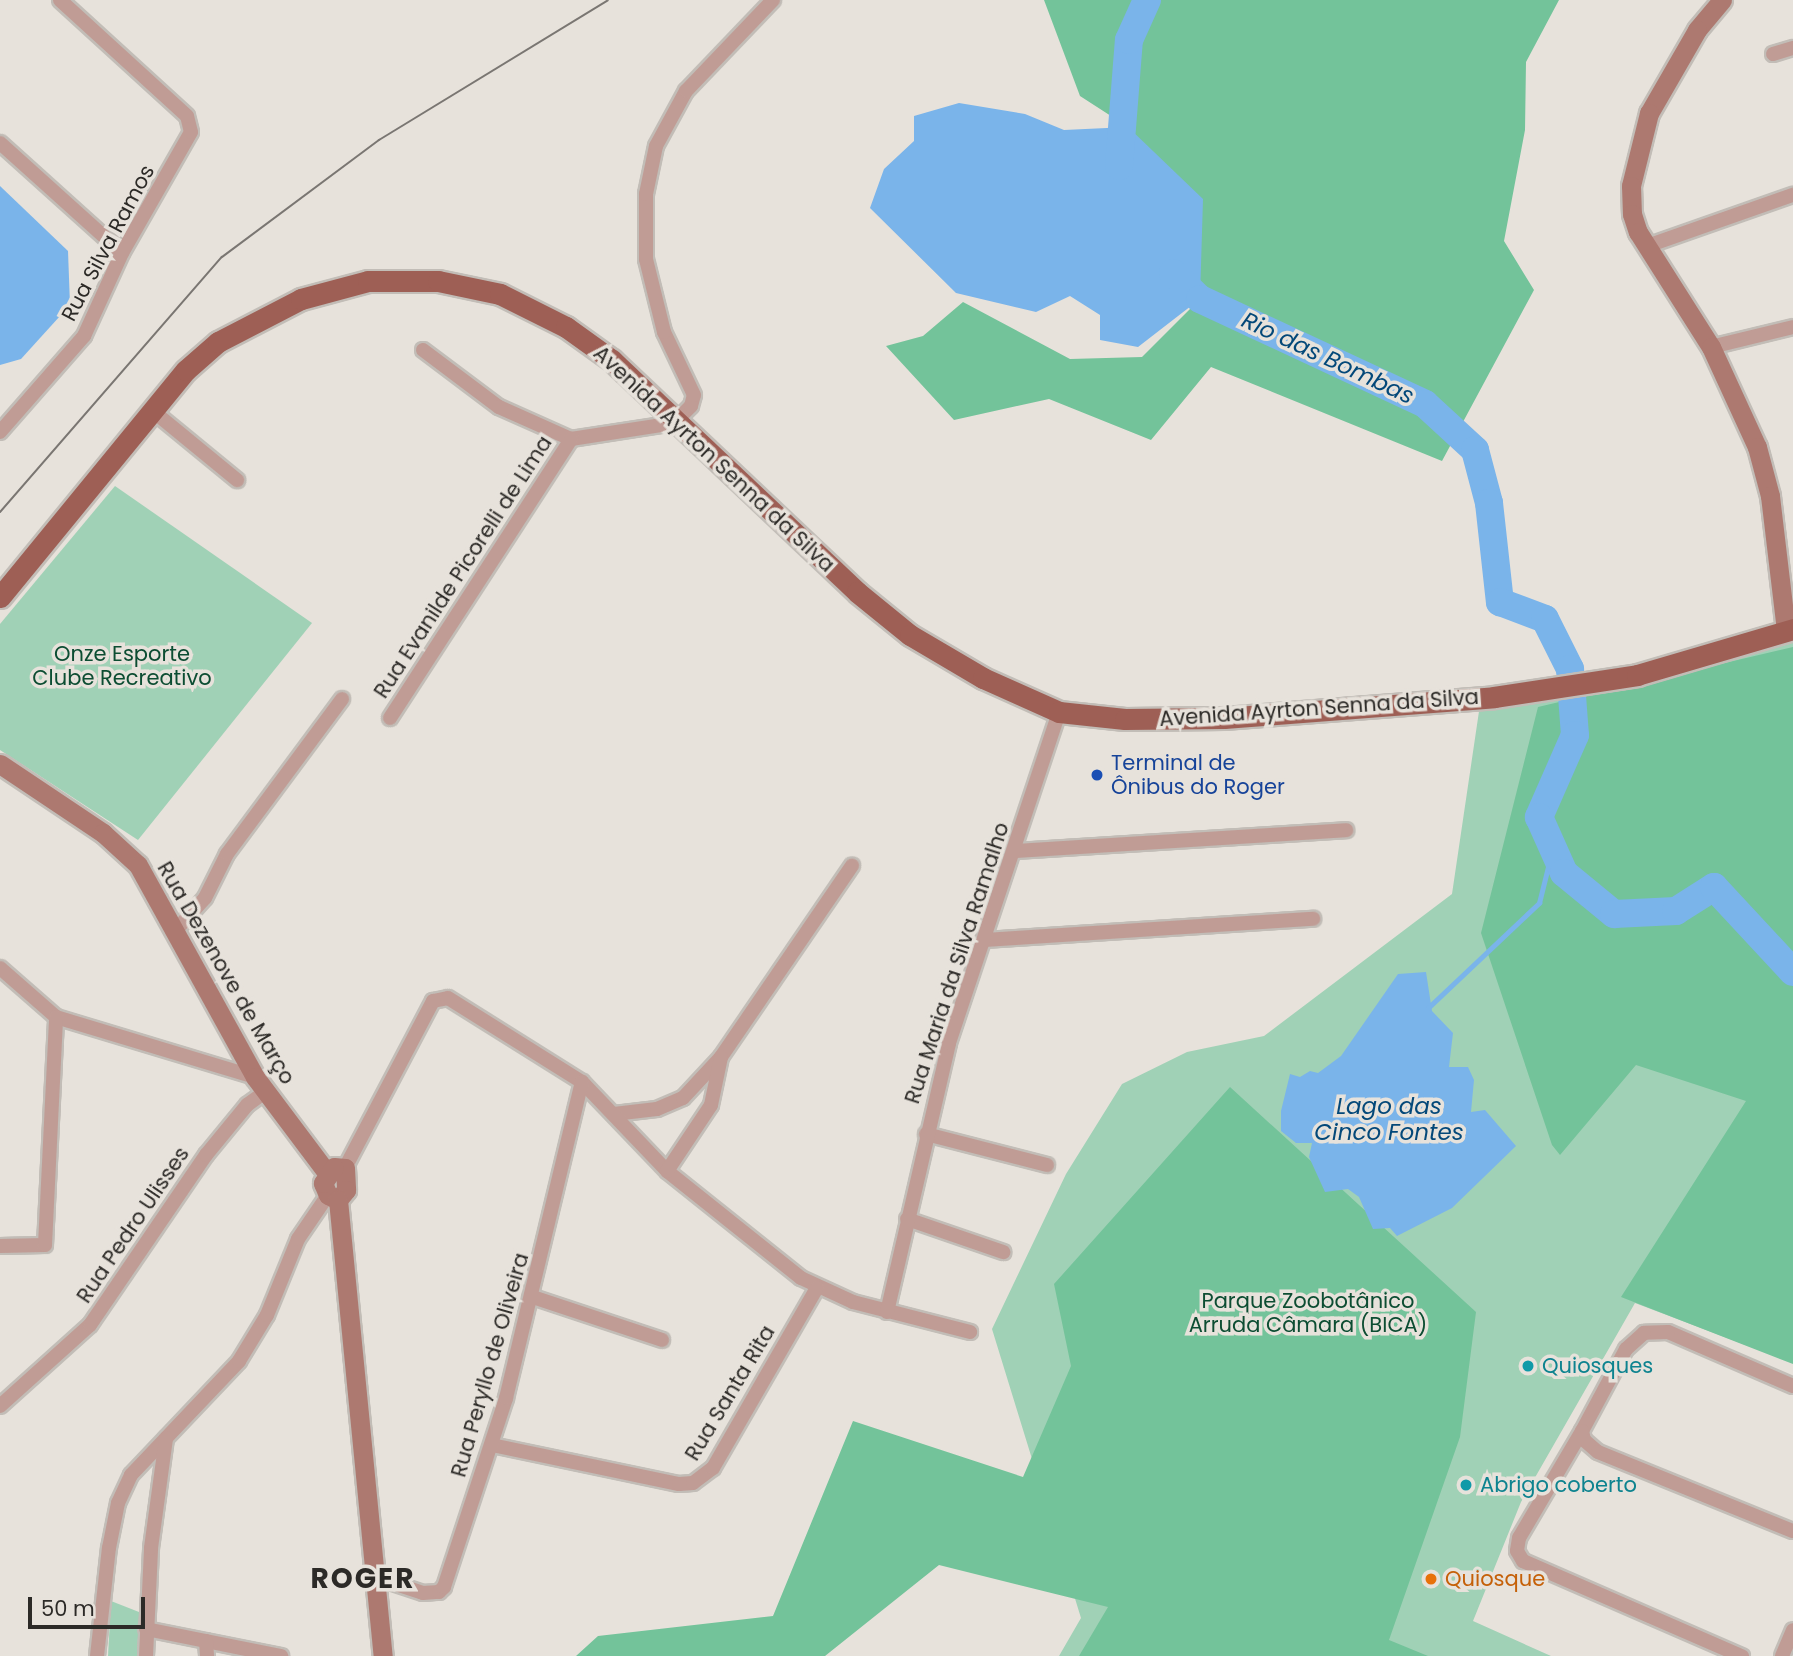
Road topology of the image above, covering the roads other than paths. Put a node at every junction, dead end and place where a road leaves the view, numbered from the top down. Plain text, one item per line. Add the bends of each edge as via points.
1 (60, 0) edge
2 (773, 0) edge
3 (1722, 0) edge
4 (1793, 48) edge
5 (1773, 54) dead end
6 (0, 143) edge
7 (1793, 195) edge
8 (1647, 246) junction
9 (122, 253) junction
10 (1793, 327) edge
11 (1710, 347) junction
12 (422, 350) dead end
13 (153, 411) junction
14 (674, 422) junction
15 (0, 432) edge
16 (571, 439) junction
17 (237, 480) dead end
18 (0, 597) edge
19 (1789, 630) edge
20 (342, 699) dead end
21 (1059, 712) junction
22 (390, 718) dead end
23 (0, 764) edge
24 (1346, 830) dead end
25 (1015, 850) junction
26 (852, 866) dead end
27 (1313, 919) dead end
28 (176, 930) junction
29 (984, 940) junction
30 (0, 968) edge
31 (55, 1017) junction
32 (721, 1057) junction
33 (582, 1082) junction
34 (260, 1085) junction
35 (614, 1114) junction
36 (926, 1134) junction
37 (1047, 1165) dead end
38 (336, 1171) junction
39 (667, 1171) junction
40 (333, 1197) junction
41 (907, 1219) junction
42 (0, 1246) edge
43 (1003, 1252) dead end
44 (817, 1288) junction
45 (533, 1297) junction
46 (887, 1312) junction
47 (970, 1332) dead end
48 (662, 1340) dead end
49 (1793, 1386) edge
50 (0, 1406) edge
51 (1581, 1431) junction
52 (166, 1438) junction
53 (492, 1445) junction
54 (1793, 1531) edge
55 (378, 1578) junction
56 (146, 1629) junction
57 (1793, 1630) edge
58 (206, 1641) junction
59 (97, 1656) edge
60 (146, 1656) edge
61 (207, 1656) edge
62 (282, 1656) edge
63 (383, 1656) edge
64 (1742, 1656) edge
65 (1782, 1656) edge

1 - 9 street, Rua Silva Ramos via 187,116 191,132
2 - 14 street via 686,91 656,146 646,194 646,259 664,332 694,395 691,406
3 - 8 street via 1696,30 1649,113 1638,147 1630,195 1632,214
4 - 5 street
6 - 9 street
7 - 8 street
8 - 11 street
9 - 15 street, Rua Silva Ramos via 83,336
10 - 11 street
11 - 19 street via 1766,471
12 - 16 street via 499,407
13 - 14 main road, Avenida Ayrton Senna da Silva via 186,370 218,342 301,299 368,281 438,281 500,294 566,327 612,360
13 - 17 street
13 - 18 main road, Avenida Ayrton Senna da Silva
14 - 16 street
14 - 21 main road, Avenida Ayrton Senna da Silva via 857,592 910,635 983,678
16 - 22 street, Rua Evanilde Picorelli de Lima
19 - 21 main road, Avenida Ayrton Senna da Silva via 1637,675 1530,692 1261,716 1125,719
20 - 28 street via 227,854 205,898
21 - 25 street, Rua Maria da Silva Ramalho
23 - 28 street, Rua Dezenove de Março via 123,848 148,880
24 - 25 street
25 - 29 street, Rua Maria da Silva Ramalho
26 - 32 street
27 - 29 street
28 - 34 street, Rua Dezenove de Março
29 - 36 street, Rua Maria da Silva Ramalho via 949,1043
30 - 31 street
31 - 34 street
31 - 42 street via 45,1245
32 - 35 street via 683,1098 657,1109
32 - 39 street via 710,1105
33 - 35 street
33 - 38 street via 448,998 439,997
33 - 45 street, Rua Peryllo de Oliveira
34 - 38 street, Rua Dezenove de Março
34 - 50 street, Rua Pedro Ulisses via 206,1155 90,1325
35 - 39 street
36 - 37 street
36 - 41 street, Rua Maria da Silva Ramalho
38 - 40 street via 346,1190
39 - 44 street
40 - 52 street via 298,1239 267,1315 239,1361
40 - 55 street
41 - 43 street
41 - 46 street, Rua Maria da Silva Ramalho
44 - 46 street
44 - 53 street, Rua Santa Rita via 713,1468 693,1483 679,1484
45 - 48 street
45 - 53 street, Rua Peryllo de Oliveira
46 - 47 street
49 - 51 street via 1668,1332 1644,1333 1626,1349
51 - 54 street via 1598,1452
51 - 64 street via 1519,1538 1517,1551 1523,1561
52 - 56 street
52 - 59 street via 131,1475 118,1503
53 - 55 street, Rua Peryllo de Oliveira via 444,1587 433,1594 423,1593
55 - 63 street
56 - 58 street
56 - 60 street
57 - 65 street
58 - 61 street
58 - 62 street

